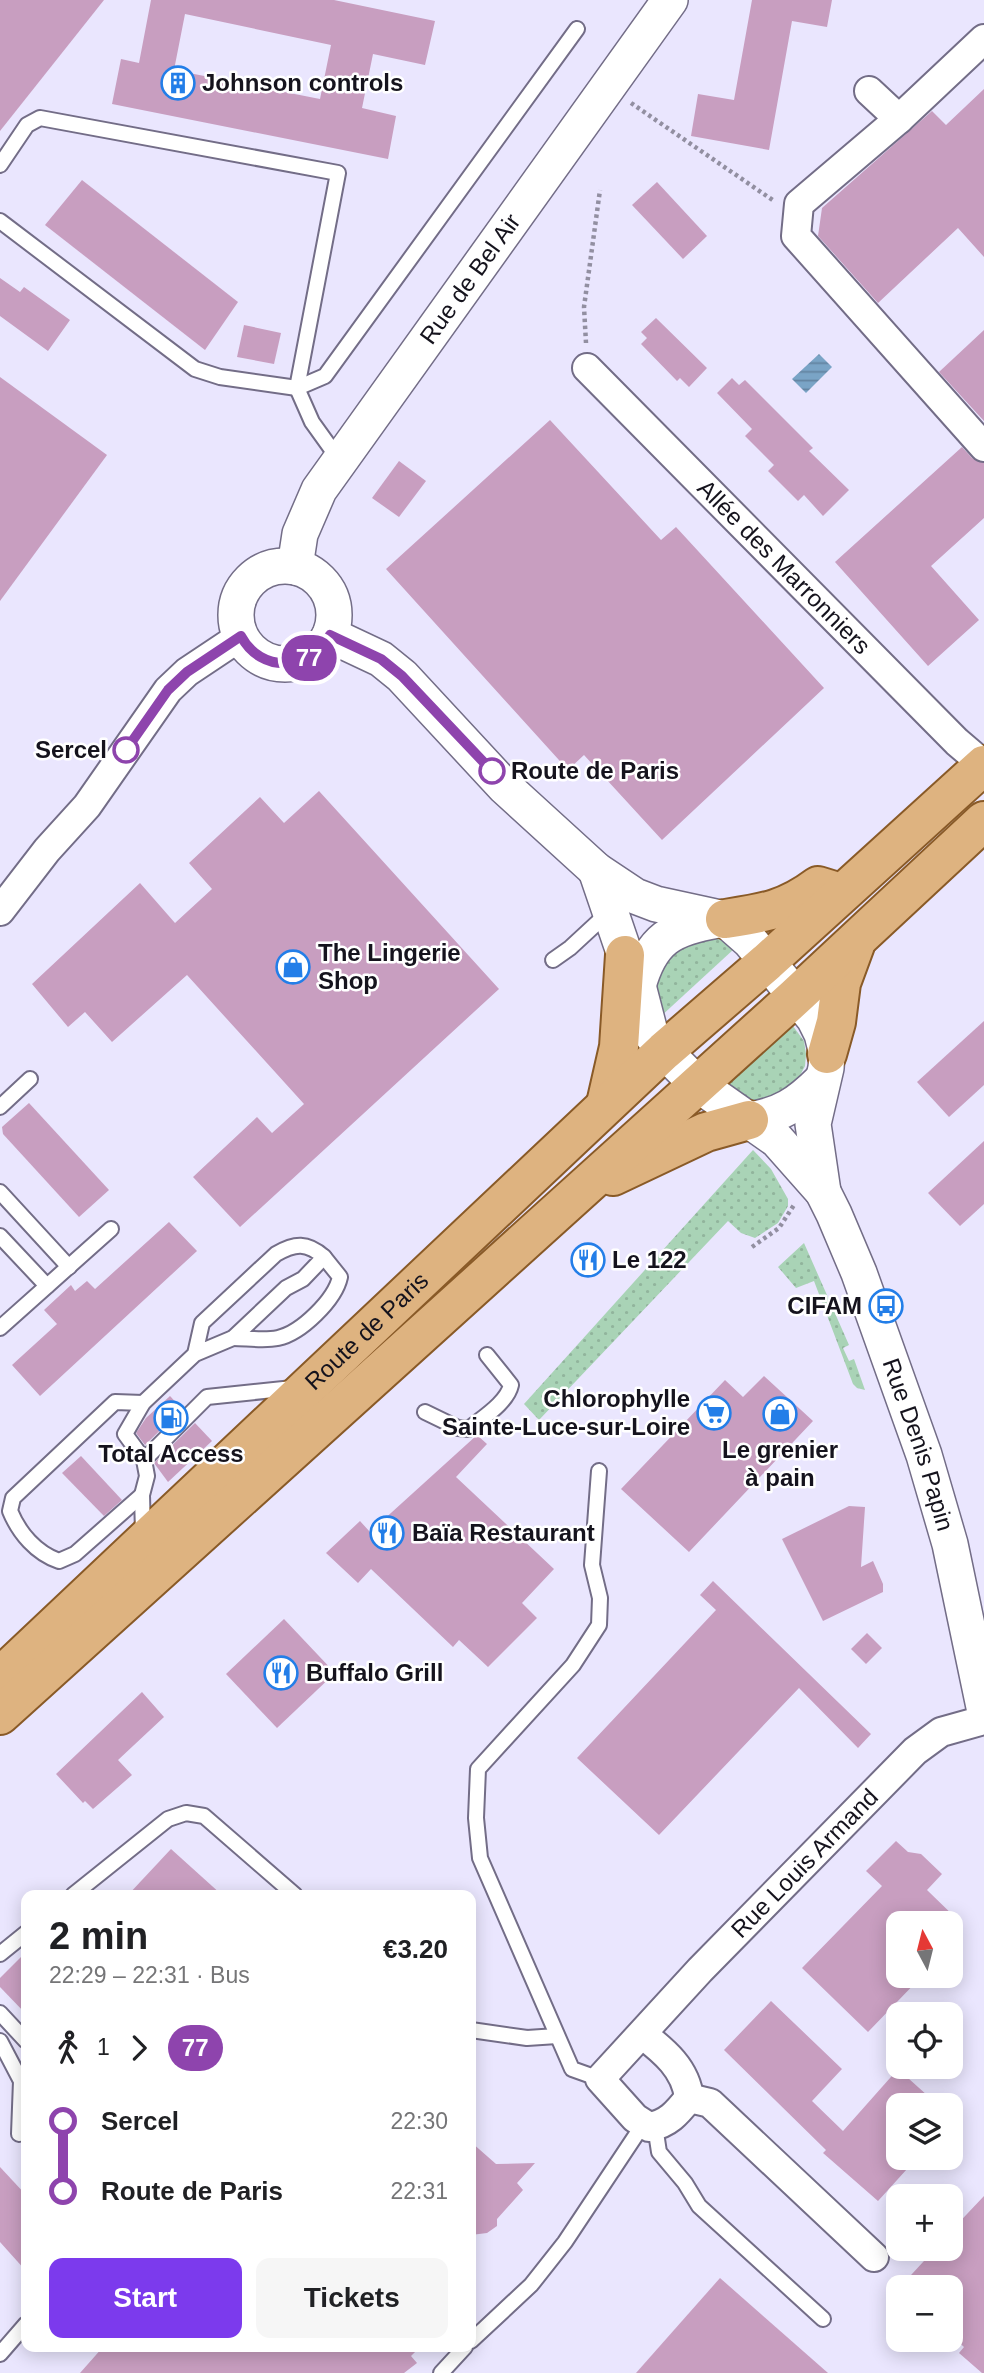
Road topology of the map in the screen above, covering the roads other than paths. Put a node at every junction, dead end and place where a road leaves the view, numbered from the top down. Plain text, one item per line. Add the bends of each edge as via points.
1 (670, 0) edge
2 (578, 29) dead end
3 (984, 39) edge
4 (869, 91) dead end
5 (899, 119) junction
6 (0, 165) edge
7 (0, 221) edge
8 (587, 368) road end
9 (297, 388) junction
10 (984, 447) edge
11 (340, 461) junction
12 (295, 567) junction
13 (330, 635) junction
14 (241, 636) junction
15 (984, 765) edge
16 (984, 821) edge
17 (840, 893) junction
18 (622, 903) junction
19 (0, 911) edge
20 (725, 919) junction
21 (857, 939) junction
22 (553, 960) dead end
23 (767, 962) junction
24 (631, 970) junction
25 (795, 997) junction
26 (664, 1051) junction
27 (824, 1068) junction
28 (30, 1079) dead end
29 (696, 1083) junction
30 (606, 1104) junction
31 (0, 1107) edge
32 (749, 1120) junction
33 (579, 1191) junction
34 (0, 1192) edge
35 (808, 1198) junction
36 (111, 1229) dead end
37 (0, 1237) edge
38 (324, 1257) junction
39 (69, 1267) junction
40 (47, 1286) junction
41 (0, 1328) edge
42 (233, 1338) junction
43 (195, 1354) junction
44 (487, 1355) dead end
45 (308, 1387) junction
46 (143, 1403) junction
47 (425, 1412) dead end
48 (144, 1460) junction
49 (599, 1471) dead end
50 (142, 1495) junction
51 (143, 1542) junction
52 (0, 1677) edge
53 (984, 1707) edge
54 (0, 1715) edge
55 (984, 1720) edge
56 (79, 1890) edge
57 (289, 1890) edge
58 (21, 1937) edge
59 (0, 1954) edge
60 (0, 2013) edge
61 (476, 2031) edge
62 (642, 2034) junction
63 (21, 2036) edge
64 (558, 2036) junction
65 (0, 2041) edge
66 (21, 2079) edge
67 (600, 2079) junction
68 (689, 2098) junction
69 (21, 2099) edge
70 (649, 2125) junction
71 (19, 2134) dead end
72 (874, 2257) dead end
73 (823, 2319) dead end
74 (21, 2330) edge
75 (476, 2336) edge
76 (461, 2352) edge
77 (0, 2354) edge
78 (441, 2373) edge

1 - 11 street, Rue de Bel Air
2 - 9 lane via 325,376
3 - 5 street
4 - 5 street
5 - 10 street via 799,204 796,236
6 - 9 lane via 27,125 40,118 338,173
7 - 9 lane via 195,369
8 - 15 street, Allée des Marronniers
9 - 11 lane via 312,422
11 - 12 street, Rue de Bel Air via 319,490 300,534
12 - 13 street via 318,579 331,596 334,619
12 - 14 street via 273,568 247,585 237,612
13 - 14 street via 312,656 284,664 260,657
13 - 18 street via 381,659 402,676 505,787 596,870
14 - 19 street via 168,690 87,806
15 - 17 main road, Route de Paris
16 - 21 main road, Route de Paris
17 - 20 main road via 818,886 784,908
17 - 23 main road, Route de Paris
18 - 20 street via 656,904
18 - 22 lane
18 - 24 street
20 - 23 street via 738,927
20 - 24 street via 680,928 664,938 643,965
21 - 25 main road, Route de Paris
21 - 27 main road via 841,983
23 - 25 street
23 - 26 main road, Route de Paris
24 - 26 street via 650,1032
24 - 30 main road
25 - 27 street via 822,1034
25 - 29 main road, Route de Paris
26 - 29 street
26 - 30 main road, Route de Paris
27 - 32 street via 782,1113
27 - 35 street via 813,1124
28 - 31 lane
29 - 32 street
29 - 33 main road, Route de Paris
30 - 45 main road, Route de Paris
32 - 33 main road via 706,1132
32 - 35 street via 777,1140
33 - 54 main road, Route de Paris
34 - 39 lane
35 - 53 street, Rue Denis Papin via 859,1273 924,1455 950,1544
36 - 39 lane
37 - 40 lane
38 - 42 lane
38 - 42 lane via 340,1278 338,1290 296,1330 277,1338
38 - 43 lane via 304,1245 276,1254 202,1323
39 - 40 lane
40 - 41 lane
42 - 43 lane
43 - 46 lane
44 - 47 lane via 511,1385 494,1407 469,1429 458,1429
45 - 48 lane via 207,1397
45 - 51 main road, Route de Paris
46 - 48 lane via 125,1434
46 - 50 lane via 115,1402 13,1498 10,1511 26,1537 47,1557 59,1560 75,1554
48 - 50 lane via 147,1476
49 - 64 lane via 592,1565 600,1598 599,1625 573,1665 478,1769 480,1858
50 - 51 lane
51 - 52 main road, Route de Paris
55 - 62 street, Rue Louis Armand via 941,1732 915,1751
56 - 57 lane via 168,1819 186,1813 204,1816
58 - 59 lane
60 - 63 lane
61 - 64 lane via 527,2038
62 - 67 street, Rue Louis Armand
62 - 68 street via 667,2054 687,2082
64 - 67 lane via 572,2069
65 - 66 lane
67 - 70 street
68 - 70 street via 675,2116
68 - 72 street via 710,2103
69 - 71 lane
70 - 73 lane via 659,2151 698,2206
70 - 75 lane via 531,2284
74 - 77 lane
76 - 78 lane

